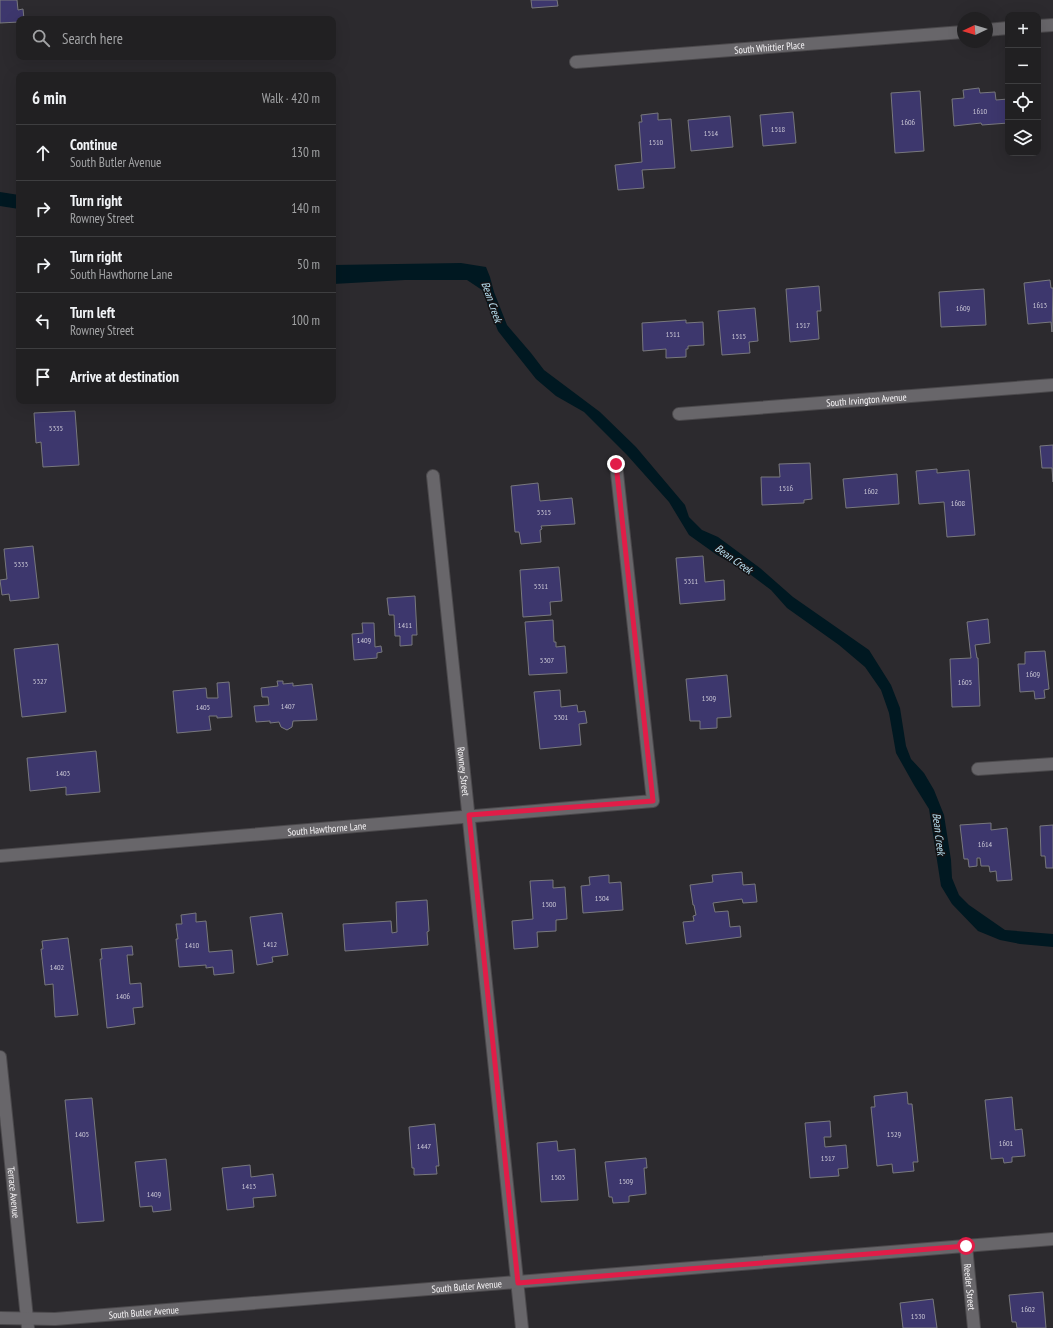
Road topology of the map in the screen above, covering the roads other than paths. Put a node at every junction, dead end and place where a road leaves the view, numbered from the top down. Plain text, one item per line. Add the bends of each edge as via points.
1 (1053, 25) edge
2 (1041, 26) edge
3 (1005, 28) edge
4 (993, 29) edge
5 (957, 32) edge
6 (576, 62) dead end
7 (1053, 385) edge
8 (679, 414) dead end
9 (616, 464) dead end
10 (433, 476) dead end
11 (1053, 764) edge
12 (978, 769) dead end
13 (469, 815) junction
14 (0, 856) edge
15 (0, 1057) edge
16 (1053, 1239) edge
17 (966, 1246) junction
18 (518, 1283) junction
19 (0, 1318) edge
20 (28, 1323) edge
21 (522, 1328) edge
22 (974, 1328) edge

1 - 2 street
3 - 4 street
5 - 6 street, South Whittier Place
7 - 8 street, South Irvington Avenue
9 - 13 street, South Hawthorne Lane via 653,801
10 - 13 street, Rowney Street
11 - 12 street
13 - 14 street, South Hawthorne Lane
13 - 18 street, Rowney Street
15 - 20 street, Terrace Avenue
16 - 17 street, South Butler Avenue
17 - 18 street, South Butler Avenue
17 - 22 street, Reeder Street
18 - 20 street, South Butler Avenue
18 - 21 street, Rowney Street
19 - 20 street, South Butler Avenue

